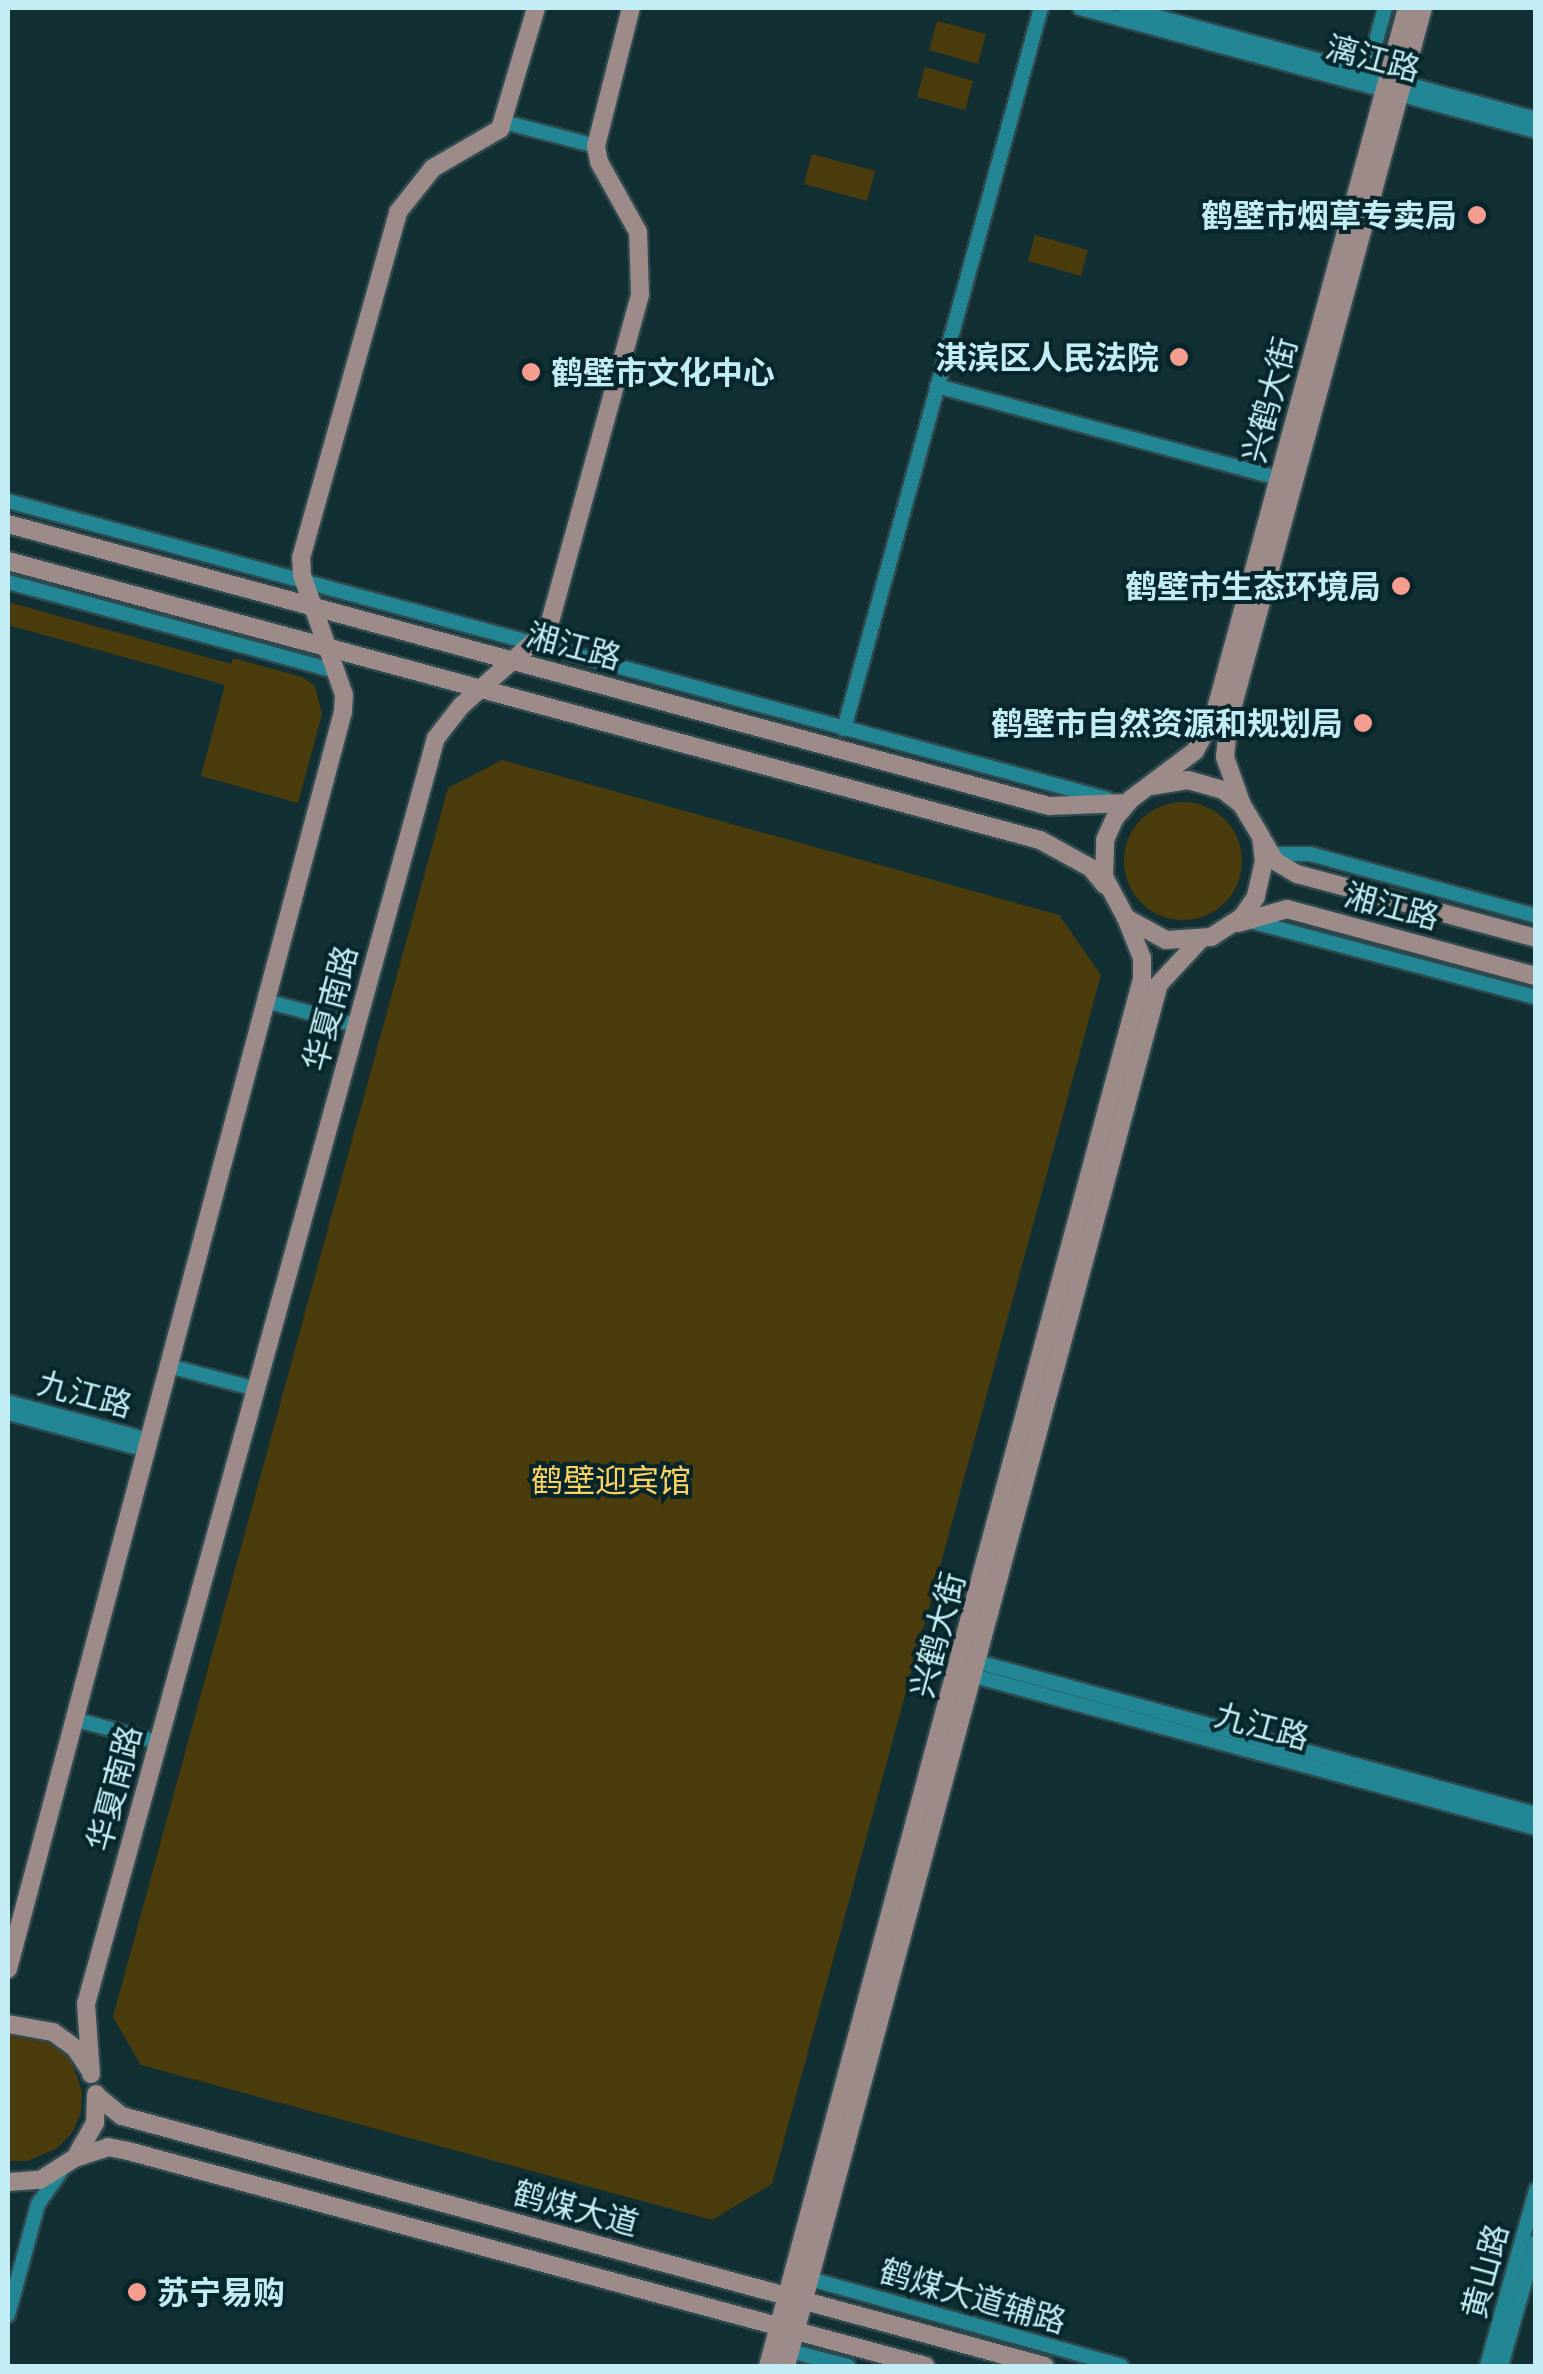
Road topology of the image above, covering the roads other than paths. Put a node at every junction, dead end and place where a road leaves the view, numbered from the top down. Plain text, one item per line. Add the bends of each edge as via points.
1 (536, 8) edge
2 (631, 8) edge
3 (1041, 8) edge
4 (1080, 8) edge
5 (1125, 8) edge
6 (1385, 8) edge
7 (1407, 8) edge
8 (1423, 8) edge
9 (1368, 73) junction
10 (1393, 86) junction
11 (1536, 119) edge
12 (504, 122) junction
13 (1536, 131) edge
14 (596, 146) junction
15 (938, 386) junction
16 (1278, 478) junction
17 (8, 501) edge
18 (8, 524) edge
19 (8, 561) edge
20 (304, 581) junction
21 (8, 582) edge
22 (313, 606) junction
23 (535, 644) junction
24 (327, 648) junction
25 (515, 661) junction
26 (336, 671) junction
27 (482, 689) junction
28 (844, 729) junction
29 (1152, 786) junction
30 (1127, 803) junction
31 (1242, 805) junction
32 (1261, 837) junction
33 (1271, 854) junction
34 (1108, 888) junction
35 (1536, 916) edge
36 (1126, 918) junction
37 (1239, 922) junction
38 (1536, 938) edge
39 (1200, 940) junction
40 (1536, 976) edge
41 (1536, 997) edge
42 (266, 1001) junction
43 (356, 1025) junction
44 (169, 1366) junction
45 (256, 1389) junction
46 (8, 1402) edge
47 (8, 1413) edge
48 (147, 1445) junction
49 (976, 1669) junction
50 (74, 1719) junction
51 (158, 1742) junction
52 (1536, 1814) edge
53 (1536, 1828) edge
54 (8, 1969) edge
55 (8, 2024) edge
56 (91, 2074) junction
57 (97, 2096) junction
58 (70, 2163) junction
59 (8, 2182) edge
60 (1536, 2190) edge
61 (1536, 2242) edge
62 (810, 2279) junction
63 (796, 2299) junction
64 (8, 2315) edge
65 (787, 2329) junction
66 (776, 2363) edge
67 (848, 2366) edge
68 (926, 2366) edge
69 (1045, 2366) edge
70 (1121, 2366) edge
71 (1487, 2366) edge
72 (1502, 2366) edge

1 - 12 main road
2 - 14 main road
3 - 15 street
4 - 10 street, 漓江路
5 - 9 street, 漓江路
6 - 9 street
7 - 10 main road, 兴鹤大街
8 - 10 main road, 兴鹤大街
9 - 10 street, 漓江路
10 - 11 street, 漓江路
10 - 13 street, 漓江路
10 - 16 main road, 兴鹤大街
10 - 31 main road, 兴鹤大街 via 1229,720 1225,757
12 - 14 street
12 - 20 main road, 华夏南路 via 484,141 433,168 398,212 301,558
14 - 23 main road, 华夏南路 via 638,232 643,274 548,630
15 - 16 street
15 - 28 street
16 - 29 main road, 兴鹤大街 via 1206,734 1180,766
17 - 20 street
18 - 22 main road, 湘江路
19 - 24 main road, 湘江路
20 - 22 main road, 华夏南路
20 - 23 street
21 - 26 street
22 - 24 main road, 华夏南路
22 - 25 main road, 湘江路
23 - 25 main road, 华夏南路
23 - 28 street
24 - 26 main road, 华夏南路
24 - 27 main road, 湘江路
25 - 27 main road, 华夏南路
25 - 30 main road, 湘江路 via 1049,806
26 - 42 main road, 华夏南路 via 343,712
27 - 34 main road, 湘江路 via 1040,840 1091,868
27 - 43 main road, 华夏南路 via 436,738
28 - 30 street
29 - 30 main road
29 - 31 main road via 1200,782
30 - 34 main road via 1105,840
31 - 32 main road
32 - 33 main road, 湘江路
32 - 37 main road via 1261,885
33 - 35 street via 1310,854
33 - 38 main road, 湘江路 via 1297,874
34 - 36 main road
36 - 39 main road via 1155,936
36 - 63 main road, 兴鹤大街 via 1142,958 1142,979
37 - 39 main road
37 - 40 main road, 湘江路 via 1288,909
37 - 41 street
39 - 49 main road, 兴鹤大街 via 1159,984
42 - 43 street
42 - 44 main road, 华夏南路
43 - 45 main road, 华夏南路
44 - 45 street
44 - 48 main road, 华夏南路
45 - 51 main road, 华夏南路
46 - 48 street, 九江路
47 - 48 street, 九江路
48 - 50 main road, 华夏南路
49 - 52 street, 九江路
49 - 53 street, 九江路
49 - 62 main road, 兴鹤大街
50 - 51 street
50 - 54 main road, 华夏南路
51 - 56 main road, 华夏南路 via 86,2004
55 - 56 main road via 53,2032
56 - 57 main road
57 - 58 main road via 94,2123
57 - 63 main road, 鹤煤大道 via 122,2116
58 - 59 main road, 鹤煤大道 via 40,2180
58 - 64 street via 38,2204
58 - 65 main road, 鹤煤大道 via 108,2147 128,2151
60 - 71 street, 黄山路
61 - 72 street, 黄山路
62 - 63 main road, 兴鹤大街
62 - 70 street, 鹤煤大道辅路
63 - 65 main road, 兴鹤大街
63 - 69 main road, 鹤煤大道
65 - 66 main road, 兴鹤大街
65 - 68 main road, 鹤煤大道
66 - 67 street

